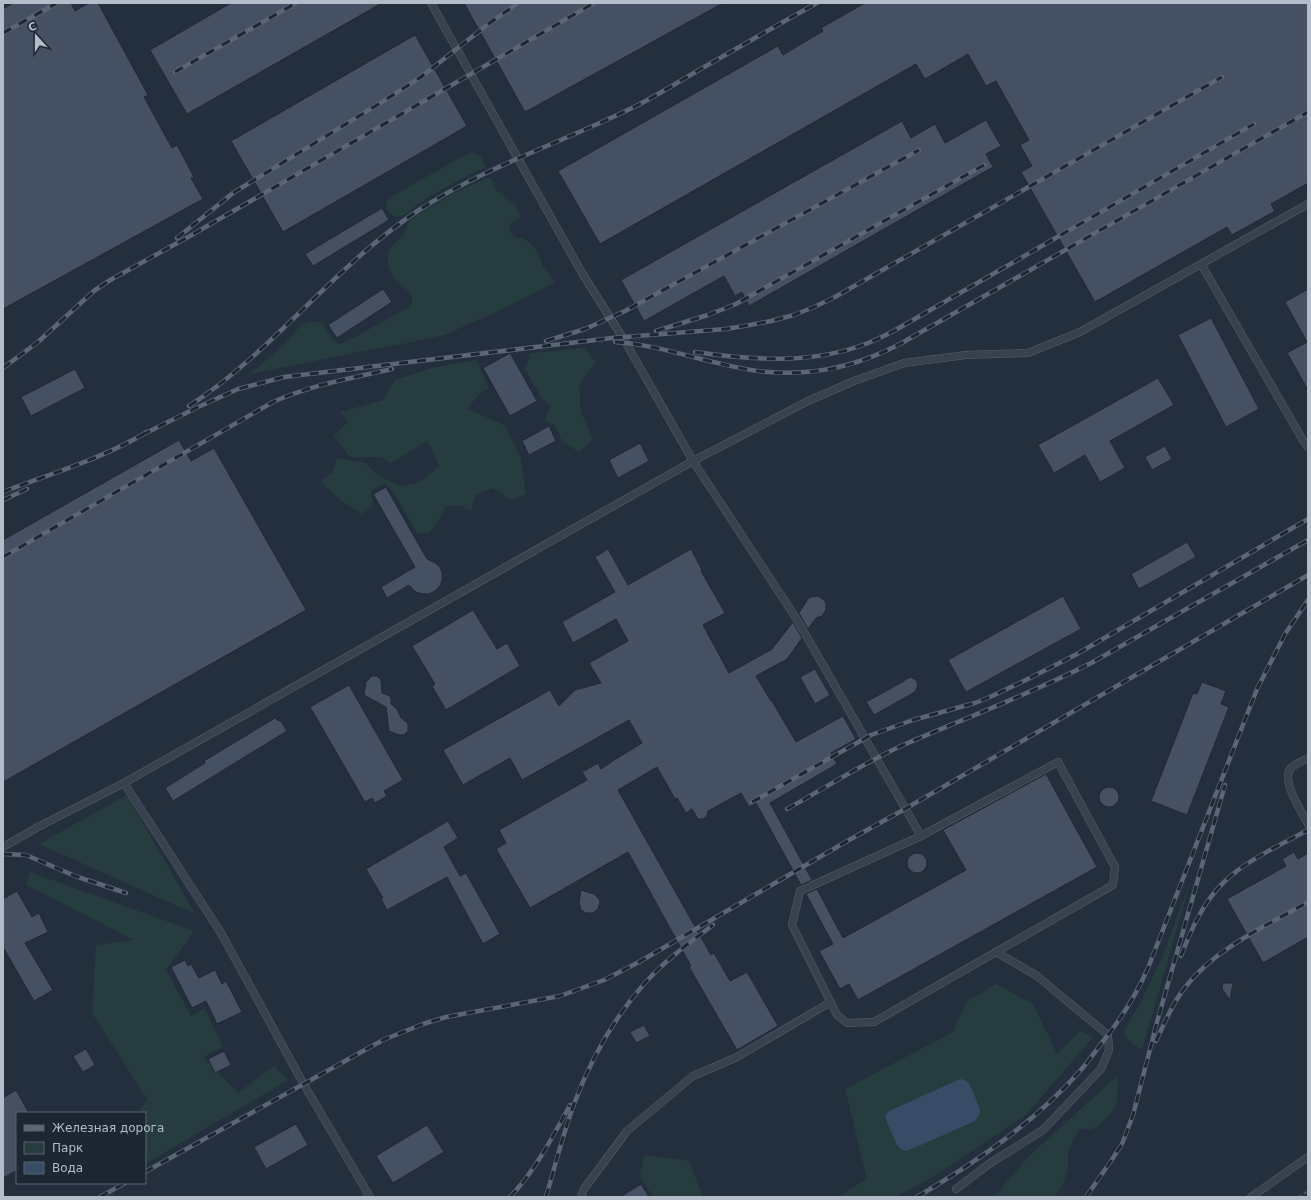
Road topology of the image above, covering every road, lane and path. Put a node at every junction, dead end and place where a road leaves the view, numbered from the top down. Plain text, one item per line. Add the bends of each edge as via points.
1 (431, 3) edge
2 (1308, 204) edge
3 (1201, 264) junction
4 (1308, 447) edge
5 (693, 461) junction
6 (1308, 758) edge
7 (124, 783) junction
8 (1308, 824) edge
9 (921, 836) junction
10 (3, 847) edge
11 (996, 952) junction
12 (830, 1002) junction
13 (1308, 1156) edge
14 (956, 1189) dead end
15 (1308, 1191) edge
16 (370, 1197) edge
17 (581, 1197) edge
18 (1251, 1197) edge
19 (1299, 1197) edge

1 - 5 lane via 582,273 626,343
2 - 3 lane
3 - 4 lane
3 - 5 lane via 1080,332 1028,353 966,355 904,363 808,400
5 - 7 lane
5 - 9 lane via 796,618
6 - 8 lane via 1291,768 1288,773 1290,790
7 - 10 lane
7 - 16 lane via 221,933
9 - 11 lane via 1058,762 1115,867 1113,885
9 - 12 lane via 800,892 792,925
11 - 12 lane via 874,1022 847,1023 836,1015
11 - 14 lane via 1037,976 1108,1035 1109,1050 1101,1069 1043,1130 989,1164
12 - 17 lane via 735,1058 693,1076 627,1131 584,1189
13 - 18 lane
15 - 19 path

